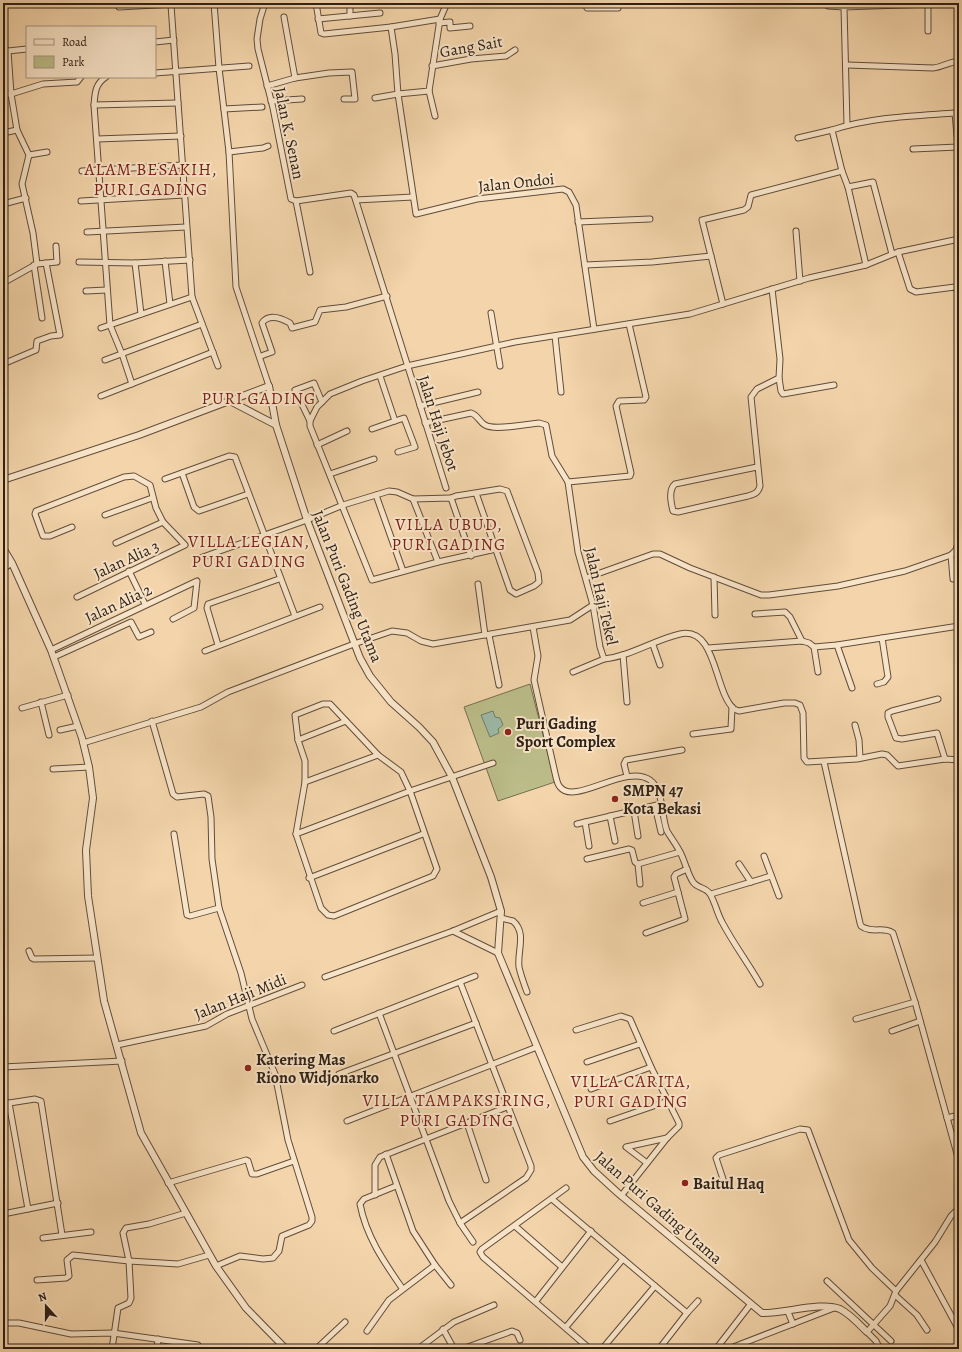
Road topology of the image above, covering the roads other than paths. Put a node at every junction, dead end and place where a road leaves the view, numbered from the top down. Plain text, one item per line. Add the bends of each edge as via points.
1 (192, 3) edge
2 (214, 3) edge
3 (226, 3) edge
4 (265, 3) edge
5 (316, 3) edge
6 (350, 3) edge
7 (447, 3) edge
8 (585, 3) edge
9 (824, 3) edge
10 (959, 3) edge
11 (909, 4) edge
12 (928, 4) junction
13 (171, 5) junction
14 (119, 7) dead end
15 (844, 7) junction
16 (618, 8) dead end
17 (380, 13) dead end
18 (350, 16) junction
19 (284, 17) dead end
20 (318, 19) junction
21 (439, 21) junction
22 (470, 26) dead end
23 (391, 27) junction
24 (928, 31) dead end
25 (174, 40) junction
26 (156, 42) edge
27 (26, 49) edge
28 (515, 50) dead end
29 (6, 51) edge
30 (959, 62) edge
31 (847, 65) junction
32 (249, 66) dead end
33 (432, 66) junction
34 (219, 68) junction
35 (175, 72) junction
36 (156, 73) edge
37 (80, 78) edge
38 (105, 78) edge
39 (295, 78) junction
40 (266, 86) junction
41 (429, 90) junction
42 (3, 94) edge
43 (12, 94) junction
44 (398, 94) junction
45 (375, 98) dead end
46 (302, 99) dead end
47 (344, 99) dead end
48 (271, 101) junction
49 (178, 103) junction
50 (94, 105) junction
51 (262, 107) dead end
52 (224, 109) junction
53 (957, 113) edge
54 (435, 116) dead end
55 (847, 125) junction
56 (18, 130) junction
57 (832, 130) junction
58 (3, 132) edge
59 (181, 136) junction
60 (97, 138) junction
61 (798, 138) dead end
62 (268, 146) dead end
63 (958, 147) edge
64 (913, 150) dead end
65 (47, 152) dead end
66 (229, 152) junction
67 (28, 155) junction
68 (959, 158) edge
69 (183, 165) junction
70 (99, 170) junction
71 (82, 171) dead end
72 (842, 171) junction
73 (848, 187) junction
74 (184, 195) junction
75 (413, 197) junction
76 (26, 198) junction
77 (101, 200) junction
78 (356, 200) junction
79 (81, 201) dead end
80 (296, 201) junction
81 (3, 204) edge
82 (650, 219) dead end
83 (578, 222) junction
84 (186, 227) junction
85 (103, 231) junction
86 (796, 231) dead end
87 (87, 232) dead end
88 (959, 239) edge
89 (56, 246) dead end
90 (898, 252) junction
91 (892, 254) junction
92 (711, 256) junction
93 (190, 260) junction
94 (78, 262) dead end
95 (165, 262) junction
96 (46, 263) junction
97 (106, 263) junction
98 (135, 263) junction
99 (36, 264) junction
100 (585, 265) junction
101 (866, 265) junction
102 (310, 272) dead end
103 (800, 281) junction
104 (3, 283) edge
105 (107, 290) junction
106 (772, 290) junction
107 (86, 291) dead end
108 (959, 293) edge
109 (387, 296) junction
110 (192, 297) junction
111 (170, 304) junction
112 (723, 304) junction
113 (491, 313) dead end
114 (141, 314) junction
115 (42, 318) dead end
116 (202, 324) junction
117 (629, 324) junction
118 (110, 325) junction
119 (101, 328) dead end
120 (594, 329) junction
121 (555, 336) junction
122 (496, 346) junction
123 (212, 352) junction
124 (122, 354) junction
125 (261, 356) junction
126 (105, 360) dead end
127 (3, 364) edge
128 (218, 366) dead end
129 (407, 366) junction
130 (500, 366) dead end
131 (380, 376) junction
132 (779, 378) junction
133 (132, 384) junction
134 (834, 385) dead end
135 (270, 386) junction
136 (478, 392) dead end
137 (561, 392) dead end
138 (101, 396) dead end
139 (230, 401) junction
140 (322, 402) junction
141 (420, 406) junction
142 (310, 421) junction
143 (395, 421) junction
144 (425, 423) junction
145 (276, 425) junction
146 (372, 429) dead end
147 (347, 431) dead end
148 (317, 445) junction
149 (398, 452) dead end
150 (374, 459) dead end
151 (757, 467) junction
152 (182, 473) junction
153 (330, 474) junction
154 (3, 480) edge
155 (165, 480) dead end
156 (568, 482) junction
157 (446, 488) dead end
158 (476, 493) junction
159 (248, 494) junction
160 (376, 495) junction
161 (152, 498) junction
162 (451, 498) junction
163 (413, 499) junction
164 (342, 506) junction
165 (105, 516) dead end
166 (307, 520) junction
167 (163, 522) junction
168 (72, 527) dead end
169 (264, 535) junction
170 (959, 540) edge
171 (116, 543) dead end
172 (3, 548) edge
173 (496, 549) junction
174 (472, 556) junction
175 (950, 556) junction
176 (200, 558) dead end
177 (438, 562) junction
178 (12, 564) junction
179 (3, 569) edge
180 (402, 571) junction
181 (129, 572) junction
182 (714, 577) junction
183 (586, 578) junction
184 (280, 579) junction
185 (953, 579) dead end
186 (478, 584) dead end
187 (77, 597) dead end
188 (145, 604) junction
189 (593, 605) junction
190 (320, 607) dead end
191 (755, 614) dead end
192 (715, 615) dead end
193 (295, 616) junction
194 (173, 619) dead end
195 (959, 626) edge
196 (533, 627) junction
197 (151, 632) dead end
198 (487, 635) junction
199 (882, 638) junction
200 (802, 640) junction
201 (354, 644) junction
202 (218, 645) junction
203 (653, 645) junction
204 (837, 645) junction
205 (814, 647) junction
206 (708, 648) junction
207 (51, 650) junction
208 (205, 650) dead end
209 (623, 655) junction
210 (54, 657) junction
211 (604, 659) junction
212 (660, 665) dead end
213 (573, 672) dead end
214 (818, 672) dead end
215 (877, 684) dead end
216 (499, 685) dead end
217 (852, 688) dead end
218 (68, 695) junction
219 (938, 699) dead end
220 (41, 702) junction
221 (627, 702) dead end
222 (732, 707) junction
223 (22, 708) dead end
224 (152, 721) junction
225 (346, 721) junction
226 (855, 725) dead end
227 (78, 726) junction
228 (60, 730) dead end
229 (692, 734) dead end
230 (49, 735) dead end
231 (298, 740) junction
232 (83, 743) junction
233 (682, 750) dead end
234 (378, 755) junction
235 (860, 758) junction
236 (945, 759) junction
237 (959, 760) edge
238 (824, 762) junction
239 (493, 764) dead end
240 (89, 767) junction
241 (53, 769) dead end
242 (627, 776) junction
243 (452, 777) junction
244 (305, 782) junction
245 (410, 791) junction
246 (658, 805) junction
247 (634, 811) junction
248 (610, 816) junction
249 (585, 822) junction
250 (577, 824) dead end
251 (661, 832) dead end
252 (174, 834) dead end
253 (296, 834) junction
254 (424, 834) junction
255 (638, 836) dead end
256 (615, 841) dead end
257 (589, 846) dead end
258 (680, 852) junction
259 (764, 856) dead end
260 (587, 859) dead end
261 (638, 864) junction
262 (739, 864) dead end
263 (687, 870) junction
264 (771, 876) junction
265 (310, 878) junction
266 (750, 882) junction
267 (640, 884) dead end
268 (678, 892) junction
269 (711, 894) junction
270 (779, 896) dead end
271 (643, 903) dead end
272 (219, 908) junction
273 (501, 915) junction
274 (453, 931) junction
275 (646, 933) dead end
276 (29, 951) dead end
277 (498, 953) junction
278 (98, 958) junction
279 (475, 976) dead end
280 (325, 977) dead end
281 (460, 982) junction
282 (760, 984) dead end
283 (302, 985) dead end
284 (527, 992) dead end
285 (915, 1002) junction
286 (248, 1006) junction
287 (379, 1013) junction
288 (856, 1019) dead end
289 (920, 1021) junction
290 (476, 1022) junction
291 (576, 1030) dead end
292 (334, 1031) dead end
293 (892, 1031) dead end
294 (640, 1044) junction
295 (117, 1045) junction
296 (538, 1047) junction
297 (393, 1054) junction
298 (122, 1061) junction
299 (587, 1062) dead end
300 (491, 1065) junction
301 (3, 1067) edge
302 (651, 1067) junction
303 (339, 1074) dead end
304 (591, 1089) dead end
305 (409, 1097) junction
306 (668, 1101) junction
307 (10, 1103) junction
308 (3, 1104) edge
309 (507, 1107) junction
310 (959, 1115) edge
311 (947, 1118) junction
312 (347, 1121) dead end
313 (610, 1121) dead end
314 (467, 1123) junction
315 (667, 1138) junction
316 (426, 1139) junction
317 (386, 1154) junction
318 (294, 1161) junction
319 (959, 1161) edge
320 (647, 1163) junction
321 (723, 1179) dead end
322 (486, 1180) dead end
323 (168, 1183) junction
324 (396, 1186) junction
325 (566, 1188) dead end
326 (620, 1194) junction
327 (375, 1195) junction
328 (552, 1199) junction
329 (58, 1203) junction
330 (959, 1208) edge
331 (28, 1209) junction
332 (186, 1213) junction
333 (3, 1214) edge
334 (460, 1223) junction
335 (515, 1226) junction
336 (92, 1232) dead end
337 (591, 1232) junction
338 (62, 1235) junction
339 (42, 1238) dead end
340 (473, 1242) dead end
341 (209, 1255) junction
342 (623, 1259) junction
343 (921, 1260) junction
344 (130, 1261) junction
345 (435, 1265) junction
346 (216, 1266) junction
347 (562, 1267) junction
348 (37, 1280) dead end
349 (827, 1281) dead end
350 (451, 1285) dead end
351 (655, 1286) junction
352 (402, 1288) junction
353 (895, 1293) junction
354 (536, 1301) junction
355 (698, 1301) dead end
356 (494, 1305) dead end
357 (750, 1305) junction
358 (834, 1308) junction
359 (788, 1312) junction
360 (686, 1313) junction
361 (345, 1322) dead end
362 (3, 1323) edge
363 (874, 1323) junction
364 (793, 1324) junction
365 (566, 1327) junction
366 (443, 1329) junction
367 (927, 1330) dead end
368 (959, 1330) edge
369 (367, 1331) dead end
370 (867, 1332) junction
371 (113, 1333) junction
372 (158, 1339) junction
373 (520, 1340) dead end
374 (891, 1341) dead end
375 (472, 1347) edge
376 (112, 1349) edge
377 (157, 1349) edge
378 (200, 1349) edge
379 (286, 1349) edge
380 (316, 1349) edge
381 (418, 1349) edge
382 (454, 1349) edge
383 (462, 1349) edge
384 (590, 1349) edge
385 (602, 1349) edge
386 (660, 1349) edge
387 (716, 1349) edge
388 (728, 1349) edge
389 (880, 1349) edge

1 - 13 street
2 - 3 street
2 - 34 street
4 - 40 street, Jalan K. Senan via 258,39
5 - 20 street
6 - 18 street
7 - 21 street
8 - 16 street via 587,8
9 - 15 street via 828,6
10 - 12 street
11 - 12 street
11 - 15 street
12 - 24 street
13 - 14 street
13 - 25 street
15 - 31 street
17 - 18 street
18 - 20 street
19 - 39 street
20 - 23 street via 320,31 324,34
21 - 22 street via 450,22 450,28
21 - 23 street
21 - 33 street
23 - 44 street
25 - 26 street
25 - 35 street
27 - 29 street
28 - 33 street, Gang Sait via 506,56 471,58
29 - 43 street
30 - 31 street via 933,68
31 - 55 street
32 - 34 street
33 - 41 street
34 - 35 street
34 - 52 street
35 - 36 street
35 - 49 street
37 - 43 street via 77,82 43,84
38 - 50 street via 97,85
39 - 40 street
39 - 47 street via 352,72 355,100
40 - 48 street, Jalan K. Senan
41 - 44 street
41 - 54 street
42 - 43 street
43 - 56 street
44 - 45 street
44 - 75 street
46 - 48 street
48 - 80 street, Jalan K. Senan via 291,199
49 - 50 street
49 - 59 street
50 - 60 street
51 - 52 street
52 - 66 street
53 - 55 street via 910,116
53 - 63 street
55 - 57 street
56 - 58 street
56 - 67 street
57 - 61 street
57 - 72 street
59 - 60 street
59 - 69 street
60 - 70 street
62 - 66 street
63 - 64 street
63 - 68 street
65 - 67 street
66 - 125 street via 236,288
67 - 76 street via 22,178
69 - 70 street
69 - 74 street
70 - 71 street
70 - 77 street
72 - 73 street
72 - 92 street via 751,196 748,207 744,210 702,220
73 - 91 street via 873,182
73 - 101 street
74 - 77 street
74 - 84 street
75 - 78 street, Jalan K. Senan
75 - 83 street, Jalan Ondoi via 416,214 422,214 477,199 563,190 574,198
76 - 81 street
76 - 99 street
77 - 79 street
77 - 85 street
78 - 80 street, Jalan K. Senan via 351,193
78 - 109 street
80 - 102 street
82 - 83 street
83 - 100 street, Jalan Ondoi
84 - 85 street
84 - 93 street
85 - 87 street
85 - 97 street
86 - 103 street
88 - 90 street
89 - 96 street via 57,262
90 - 91 street
90 - 108 street via 910,289 916,292 955,287
91 - 101 street
92 - 100 street
92 - 112 street
93 - 95 street
93 - 110 street
94 - 97 street
95 - 98 street
95 - 111 street
96 - 99 street
96 - 127 street via 60,335 37,341 36,350
97 - 98 street
97 - 105 street
98 - 114 street
99 - 104 street
99 - 115 street
100 - 120 street, Jalan Ondoi
101 - 103 street
103 - 106 street
105 - 107 street
105 - 118 street
106 - 112 street
106 - 132 street via 780,359
109 - 125 street via 346,308 320,310 315,322 292,328 290,323 279,317 266,319 262,323 272,352
109 - 129 street
110 - 111 street
110 - 116 street
111 - 114 street
112 - 117 street via 690,314
113 - 122 street
114 - 118 street
116 - 123 street
116 - 124 street
117 - 120 street
117 - 156 street via 646,397 644,400 619,401 616,406 630,476
118 - 119 street
118 - 124 street
120 - 121 street
121 - 122 street
121 - 137 street
122 - 129 street
122 - 130 street
123 - 128 street
123 - 133 street
124 - 126 street
124 - 133 street
125 - 135 street
129 - 131 street
129 - 141 street, Jalan Haji Jebot
131 - 140 street via 330,394
131 - 143 street
132 - 134 street via 783,394
132 - 151 street via 757,389 751,396
133 - 138 street
135 - 139 street
135 - 145 street, Jalan Puri Gading Utama
136 - 141 street
139 - 145 street
139 - 154 street via 140,435
140 - 142 street
140 - 142 street via 314,383 295,390
141 - 144 street, Jalan Haji Jebot
142 - 148 street
143 - 146 street
143 - 149 street via 404,418 415,448
144 - 156 street, Jalan Haji Tekel via 471,413 484,425 492,427 546,424 555,463
144 - 157 street, Jalan Haji Jebot
145 - 166 street, Jalan Puri Gading Utama
147 - 148 street
148 - 153 street
150 - 153 street
151 - 151 street via 760,486 755,494 673,511 671,492 675,484
152 - 155 street
152 - 159 street via 194,507 199,511
152 - 159 street via 232,456 235,457
153 - 164 street
156 - 183 street, Jalan Haji Tekel via 578,552
158 - 162 street
158 - 173 street
158 - 173 street via 500,489 508,492 538,573 538,584 520,593 512,593
159 - 169 street
160 - 163 street via 389,491
160 - 164 street
160 - 180 street
161 - 165 street
161 - 167 street
161 - 168 street via 147,482 130,476 36,511 44,536
162 - 163 street
162 - 174 street
163 - 177 street
164 - 166 street
164 - 180 street via 372,580
166 - 169 street
166 - 201 street, Jalan Puri Gading Utama
167 - 171 street
167 - 181 street, Jalan Alia 3 via 185,545
169 - 176 street
169 - 184 street
170 - 175 street via 956,550
172 - 178 street
173 - 174 street
174 - 177 street
175 - 182 street via 905,571 838,586 769,595
175 - 185 street
177 - 180 street
178 - 179 street
178 - 207 street
181 - 187 street, Jalan Alia 3
181 - 188 street
182 - 183 street via 660,554 653,554
182 - 192 street
183 - 189 street, Jalan Haji Tekel
184 - 193 street
184 - 202 street via 208,604
186 - 198 street
188 - 194 street, Jalan Alia 2 via 196,581 194,608
188 - 207 street, Jalan Alia 2
189 - 196 street via 570,620
189 - 211 street, Jalan Haji Tekel
190 - 193 street
191 - 200 street via 785,612
193 - 202 street
195 - 199 street
196 - 198 street
196 - 242 street via 538,656 534,680 560,787 578,791
197 - 210 street via 139,637 131,622
198 - 201 street via 433,644 407,633 392,632
198 - 216 street
199 - 204 street
199 - 215 street via 888,677 884,682
200 - 205 street
200 - 206 street
201 - 224 street via 228,692 201,707
201 - 243 street, Jalan Puri Gading Utama via 370,676 391,702 433,742
202 - 208 street
203 - 206 street, Jalan Haji Tekel via 688,633 703,641
203 - 209 street, Jalan Haji Tekel
203 - 212 street
204 - 205 street
204 - 217 street
205 - 214 street
206 - 222 street via 716,674
207 - 210 street
209 - 211 street, Jalan Haji Tekel
209 - 221 street
210 - 218 street
211 - 213 street
218 - 220 street
218 - 227 street
219 - 236 street via 892,711 888,713 888,717 896,738 937,733
220 - 223 street
220 - 230 street
222 - 229 street via 730,729
222 - 238 street via 738,711 784,703 800,705 804,713 805,761
224 - 232 street via 118,734
224 - 272 street via 173,794 177,797 204,794 208,796 212,817 212,859
225 - 231 street
225 - 231 street via 330,704 298,712 295,720
225 - 234 street
226 - 235 street
227 - 228 street
227 - 232 street
231 - 244 street via 305,761
232 - 240 street
233 - 242 street via 629,759 624,763
234 - 244 street
234 - 245 street via 401,772
235 - 236 street via 882,754 898,766
235 - 238 street
236 - 237 street
238 - 285 street via 861,926 868,930 888,930 893,933
239 - 243 street
240 - 241 street
240 - 278 street via 93,798 87,835 86,865
242 - 246 street via 640,775 652,781
243 - 245 street
243 - 273 street, Jalan Puri Gading Utama via 491,877
244 - 253 street
245 - 253 street
245 - 254 street
246 - 247 street
246 - 251 street
246 - 258 street via 664,824
247 - 248 street
247 - 255 street
248 - 249 street
248 - 256 street
249 - 250 street
249 - 257 street
252 - 272 street via 188,915
253 - 265 street
254 - 265 street
254 - 265 street via 437,869 433,876 346,912 334,916 324,913
258 - 261 street
258 - 263 street
259 - 264 street
260 - 261 street via 629,849 632,850
261 - 267 street
262 - 266 street
263 - 268 street via 674,876
263 - 269 street via 694,884
264 - 266 street
264 - 270 street
266 - 269 street
268 - 271 street
268 - 275 street via 685,919
269 - 282 street via 722,922
272 - 286 street via 241,973
273 - 274 street
273 - 277 street, Jalan Puri Gading Utama
273 - 284 street via 513,921 518,928 521,938 520,967
274 - 277 street
274 - 280 street
276 - 278 street via 34,958
277 - 296 street, Jalan Puri Gading Utama
278 - 295 street via 106,1009
279 - 281 street
281 - 287 street
281 - 290 street
283 - 286 street, Jalan Haji Midi
285 - 288 street
285 - 289 street
286 - 295 street, Jalan Haji Midi via 226,1014 206,1026
286 - 318 street via 275,1074
287 - 292 street
287 - 297 street
289 - 293 street
289 - 311 street
290 - 297 street
290 - 300 street
291 - 294 street via 621,1016 628,1017
294 - 299 street
294 - 302 street
295 - 298 street
296 - 300 street
296 - 326 street, Jalan Puri Gading Utama via 579,1151 594,1171
297 - 303 street
297 - 305 street
298 - 301 street
298 - 323 street via 141,1133
300 - 305 street
300 - 309 street
302 - 304 street
302 - 306 street
305 - 312 street
305 - 316 street
306 - 313 street
306 - 315 street via 680,1124
307 - 308 street
307 - 329 street via 35,1099 42,1101
307 - 331 street
309 - 314 street
309 - 334 street via 530,1161 531,1170 526,1178
310 - 311 street
311 - 319 street
314 - 316 street
314 - 322 street
315 - 320 street
315 - 320 street via 626,1147
316 - 317 street
316 - 334 street
317 - 324 street
317 - 327 street via 375,1164
318 - 323 street via 252,1174 246,1160
318 - 346 street via 312,1222 282,1236 279,1251 273,1258 240,1256
320 - 326 street
321 - 353 street via 716,1158 719,1155 800,1129 808,1130 849,1240
323 - 332 street
324 - 327 street
324 - 345 street via 413,1231
325 - 328 street
326 - 357 street, Jalan Puri Gading Utama
327 - 352 street via 361,1200 362,1211 380,1256
328 - 335 street
328 - 337 street
329 - 331 street
329 - 338 street
330 - 343 street
331 - 333 street
332 - 341 street
332 - 344 street via 126,1228 123,1233
334 - 340 street
335 - 347 street
335 - 354 street via 480,1252
336 - 338 street
337 - 342 street
337 - 347 street
338 - 339 street
341 - 344 street via 178,1264
341 - 346 street
342 - 351 street
342 - 365 street
343 - 353 street
343 - 368 street
344 - 348 street via 73,1256 68,1260 69,1276 66,1278
344 - 371 street via 130,1301 118,1308
345 - 350 street
345 - 352 street
346 - 379 street via 246,1308
347 - 354 street
349 - 363 street
351 - 360 street
351 - 385 street
352 - 369 street via 384,1306
353 - 363 street via 890,1306
353 - 367 street via 917,1315
354 - 365 street
355 - 360 street
356 - 366 street
357 - 359 street, Jalan Puri Gading Utama via 762,1313
357 - 387 street
358 - 359 street, Jalan Puri Gading Utama via 822,1307
358 - 364 street
358 - 370 street, Jalan Puri Gading Utama via 848,1314
359 - 364 street
360 - 386 street
361 - 380 street
362 - 371 street via 19,1323 71,1334
363 - 370 street
363 - 374 street
364 - 388 street
365 - 384 street
366 - 381 street
366 - 382 street
370 - 389 street
371 - 372 street
371 - 376 street
372 - 377 street
372 - 378 street via 198,1345
373 - 375 street via 517,1333 512,1331
375 - 383 street

